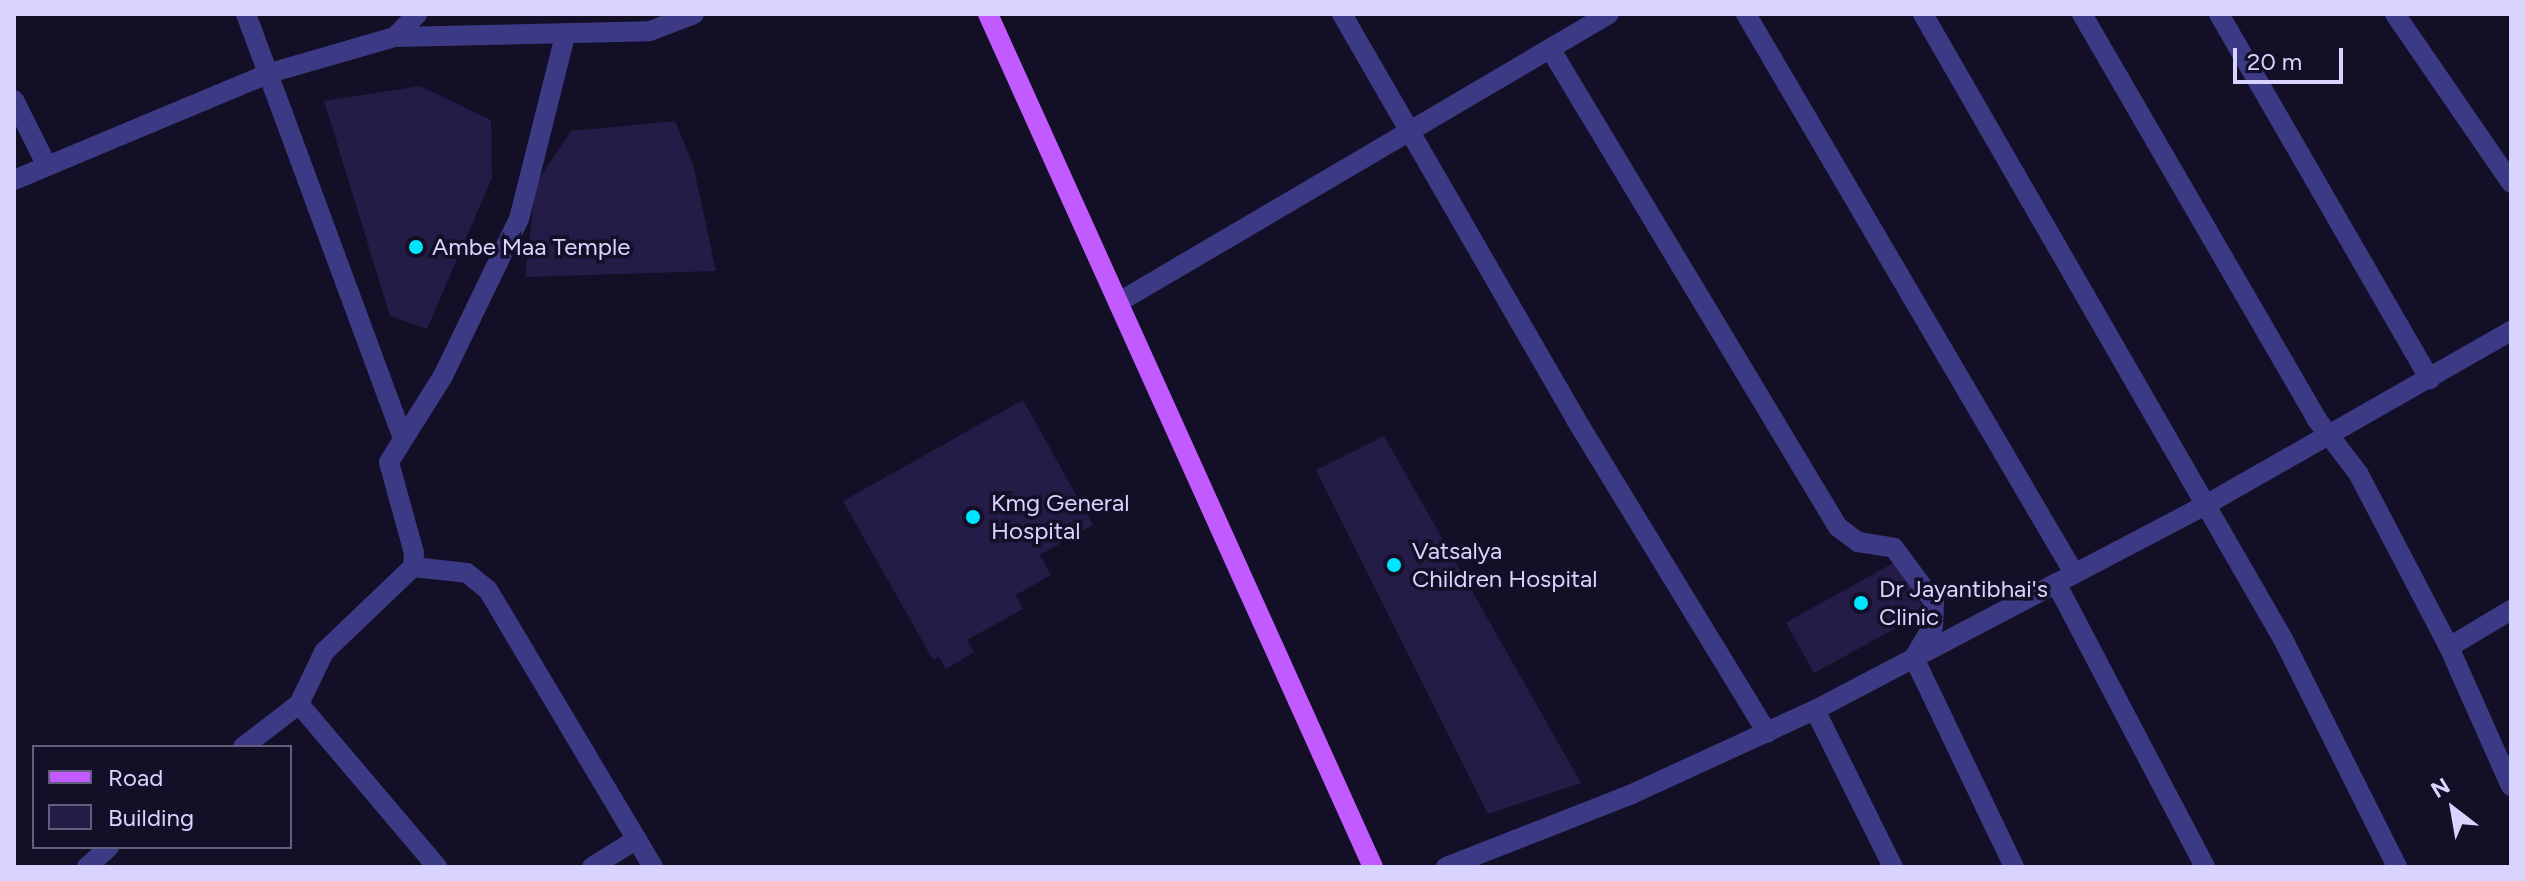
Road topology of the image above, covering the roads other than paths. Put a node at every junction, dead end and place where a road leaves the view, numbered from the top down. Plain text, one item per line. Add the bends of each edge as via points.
1 (246, 14) edge
2 (417, 14) edge
3 (694, 14) edge
4 (988, 14) edge
5 (1342, 14) edge
6 (1609, 14) edge
7 (1746, 14) edge
8 (1923, 14) edge
9 (2082, 14) edge
10 (2219, 14) edge
11 (2395, 14) edge
12 (565, 36) junction
13 (395, 37) junction
14 (1551, 50) junction
15 (270, 73) junction
16 (14, 100) edge
17 (1412, 133) junction
18 (47, 166) junction
19 (14, 180) edge
20 (2511, 183) edge
21 (1119, 302) junction
22 (2511, 331) edge
23 (2430, 379) junction
24 (402, 435) junction
25 (2328, 436) junction
26 (2204, 506) junction
27 (413, 567) junction
28 (2065, 578) junction
29 (2511, 610) edge
30 (2449, 647) junction
31 (1914, 658) junction
32 (299, 704) junction
33 (1815, 710) junction
34 (1767, 733) junction
35 (246, 745) edge
36 (2511, 786) edge
37 (637, 839) junction
38 (107, 849) edge
39 (87, 867) edge
40 (437, 867) edge
41 (592, 867) edge
42 (653, 867) edge
43 (1373, 867) edge
44 (1446, 867) edge
45 (1893, 867) edge
46 (2014, 867) edge
47 (2205, 867) edge
48 (2397, 867) edge

1 - 15 street
2 - 13 street
3 - 12 street via 650,31
4 - 21 main road
5 - 17 street
6 - 14 street
7 - 28 street
8 - 26 street
9 - 25 street
10 - 23 street
11 - 20 street
12 - 13 street via 490,32
12 - 24 street via 519,219 443,376
13 - 15 street
14 - 17 street
14 - 31 street via 1838,527 1858,542 1894,548 1934,602 1933,626
15 - 18 street
15 - 24 street
16 - 18 street
17 - 21 street
17 - 34 street via 1575,418
18 - 19 street
21 - 43 main road
22 - 23 street
23 - 25 street
24 - 27 street via 389,462 414,553
25 - 26 street
25 - 30 street via 2358,473
26 - 28 street
26 - 48 street via 2283,639
27 - 32 street via 324,652
27 - 37 street via 467,573 488,590
28 - 31 street
28 - 47 street
29 - 30 street
30 - 36 street
31 - 33 street
31 - 46 street
32 - 35 street
32 - 40 street
33 - 34 street
33 - 45 street
34 - 44 street via 1632,794
37 - 41 street
37 - 42 street
38 - 39 street

